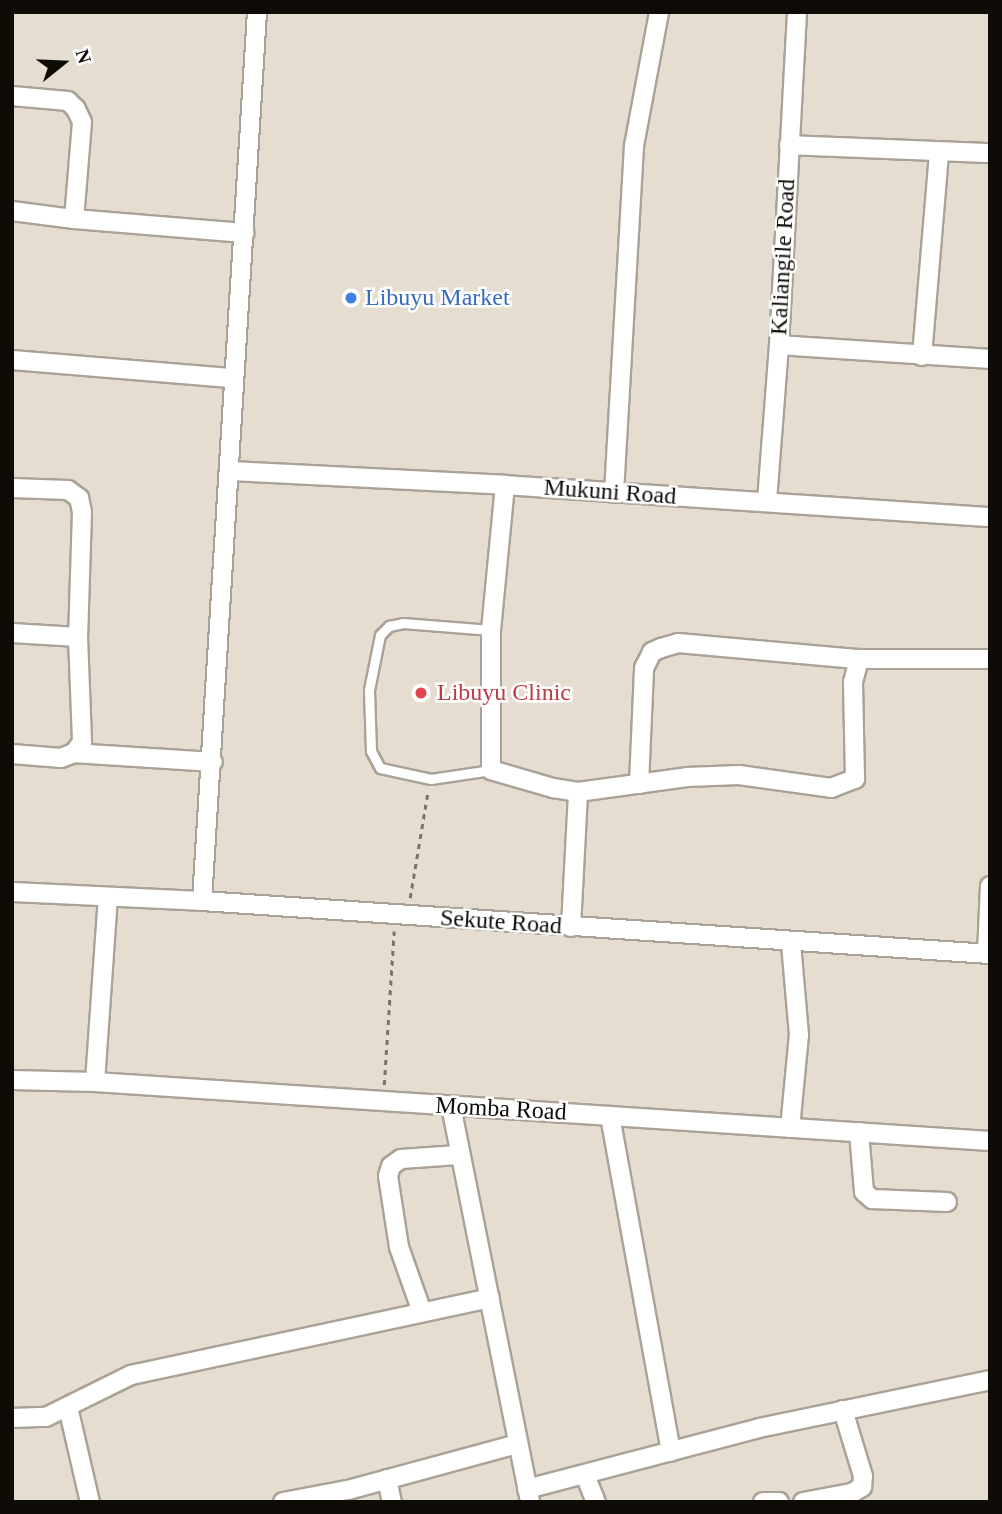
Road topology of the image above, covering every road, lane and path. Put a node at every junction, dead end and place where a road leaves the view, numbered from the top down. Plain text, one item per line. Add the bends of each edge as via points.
1 (257, 12) edge
2 (659, 12) edge
3 (797, 12) edge
4 (12, 96) edge
5 (789, 145) junction
6 (939, 152) junction
7 (990, 153) edge
8 (12, 211) edge
9 (74, 219) junction
10 (243, 233) junction
11 (779, 345) junction
12 (922, 356) junction
13 (990, 359) edge
14 (12, 360) edge
15 (233, 378) junction
16 (231, 471) junction
17 (505, 485) junction
18 (12, 488) edge
19 (614, 493) junction
20 (766, 501) junction
21 (990, 517) edge
22 (491, 630) junction
23 (12, 633) edge
24 (78, 637) junction
25 (859, 659) junction
26 (990, 659) edge
27 (74, 753) junction
28 (12, 754) edge
29 (212, 762) junction
30 (491, 770) junction
31 (430, 779) junction
32 (639, 784) junction
33 (578, 792) junction
34 (990, 886) edge
35 (12, 892) edge
36 (108, 897) junction
37 (202, 901) junction
38 (401, 915) junction
39 (571, 928) junction
40 (791, 943) junction
41 (988, 954) edge
42 (12, 1080) edge
43 (95, 1082) junction
44 (382, 1103) junction
45 (451, 1107) junction
46 (610, 1116) junction
47 (790, 1128) junction
48 (859, 1132) junction
49 (990, 1141) edge
50 (458, 1155) junction
51 (947, 1202) dead end
52 (490, 1298) junction
53 (422, 1312) junction
54 (990, 1380) edge
55 (68, 1407) junction
56 (843, 1409) junction
57 (12, 1418) edge
58 (517, 1444) junction
59 (671, 1451) junction
60 (584, 1475) junction
61 (387, 1479) junction
62 (528, 1495) edge
63 (90, 1502) edge
64 (283, 1502) edge
65 (392, 1502) edge
66 (596, 1502) edge
67 (764, 1502) edge
68 (779, 1502) edge
69 (803, 1502) edge

1 - 10 street
2 - 19 street via 634,146
3 - 5 street, Kaliangile Road
4 - 9 street via 68,101 76,109 82,122
5 - 6 street
5 - 11 street, Kaliangile Road
6 - 7 street
6 - 12 street
8 - 9 street
9 - 10 street
10 - 15 street
11 - 12 street
11 - 20 street, Kaliangile Road
12 - 13 street
14 - 15 street
15 - 16 street
16 - 17 street, Mukuni Road
16 - 29 street
17 - 19 street, Mukuni Road
17 - 22 street
18 - 24 street via 68,490 79,498
19 - 20 street, Mukuni Road
20 - 21 street, Mukuni Road
22 - 30 street
22 - 31 lane via 403,623 389,626 380,635 369,690 371,751 380,768
23 - 24 street
24 - 27 street via 82,742
25 - 26 street
25 - 32 street via 853,682 855,779 831,788 739,775 687,776
25 - 32 street via 678,643 652,652 644,668
27 - 28 street via 61,758
27 - 29 street
29 - 37 street
30 - 31 lane
30 - 33 street
31 - 38 path
32 - 33 street
33 - 39 street
34 - 41 street
35 - 36 street, Sekute Road
36 - 37 street, Sekute Road
36 - 43 street
37 - 38 street, Sekute Road
38 - 39 street, Sekute Road
38 - 44 path
39 - 40 street, Sekute Road
40 - 41 street, Sekute Road
40 - 47 street via 799,1035
42 - 43 street, Momba Road
43 - 44 street, Momba Road
44 - 45 street, Momba Road
45 - 46 street, Momba Road
45 - 50 street
46 - 47 street, Momba Road
46 - 59 street
47 - 48 street, Momba Road
48 - 49 street, Momba Road
48 - 51 street via 864,1192 872,1199
50 - 52 street
50 - 53 street via 401,1159 387,1176 399,1247
52 - 53 street
52 - 58 street
53 - 55 street via 131,1375
54 - 56 street
55 - 57 street via 46,1416
55 - 63 street
56 - 59 street
56 - 69 street via 863,1476 862,1487
58 - 61 street
58 - 62 street
59 - 60 street
60 - 62 street
60 - 66 street
61 - 64 street
61 - 65 street
67 - 68 street

